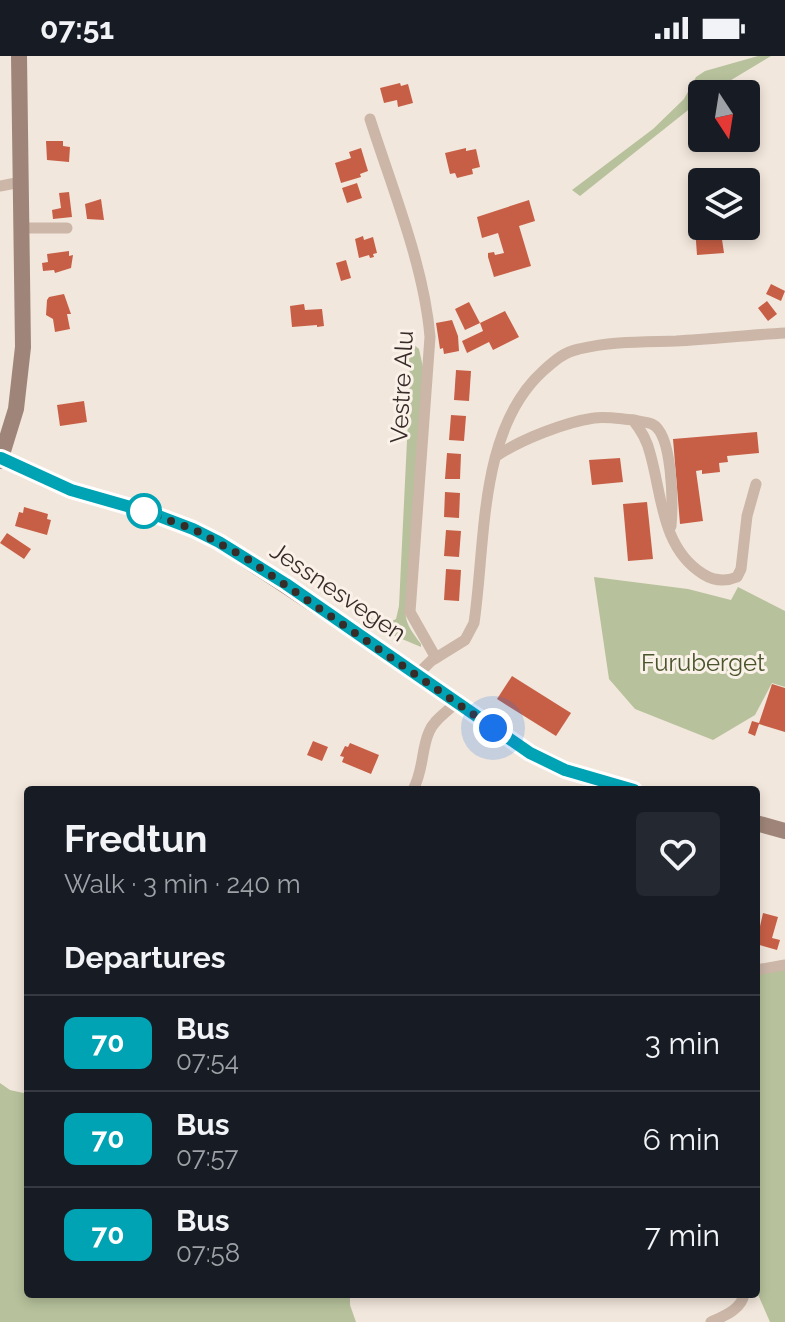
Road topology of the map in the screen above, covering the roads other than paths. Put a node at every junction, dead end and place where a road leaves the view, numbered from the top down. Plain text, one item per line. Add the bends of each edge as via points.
1 (19, 56) edge
2 (370, 119) dead end
3 (21, 182) junction
4 (0, 186) edge
5 (22, 228) junction
6 (67, 228) dead end
7 (785, 333) edge
8 (633, 420) junction
9 (498, 455) junction
10 (1, 459) edge
11 (756, 484) dead end
12 (671, 535) junction
13 (436, 658) junction
14 (417, 675) junction
15 (456, 702) junction
16 (415, 786) edge
17 (619, 786) edge
18 (760, 824) edge
19 (785, 831) edge
20 (785, 965) edge
21 (760, 969) edge
22 (743, 1298) edge
23 (711, 1322) edge

1 - 3 main road
2 - 13 street, Vestre Alu via 428,314 410,612
3 - 4 street
3 - 5 main road
5 - 6 street
5 - 10 main road via 22,367
7 - 9 street via 621,342 560,356 515,404
8 - 9 street via 597,417
8 - 12 street via 650,453
8 - 12 street via 653,424 664,437
9 - 13 street via 488,494 474,623 465,640
10 - 14 main road, Jessnesvegen via 60,486 148,512 219,542
11 - 12 street via 737,577 711,579 693,568
13 - 14 street
14 - 15 main road, Jessnesvegen
15 - 16 street via 427,735
15 - 17 main road, Jessnesvegen via 548,763
18 - 19 main road
20 - 21 street
22 - 23 street

